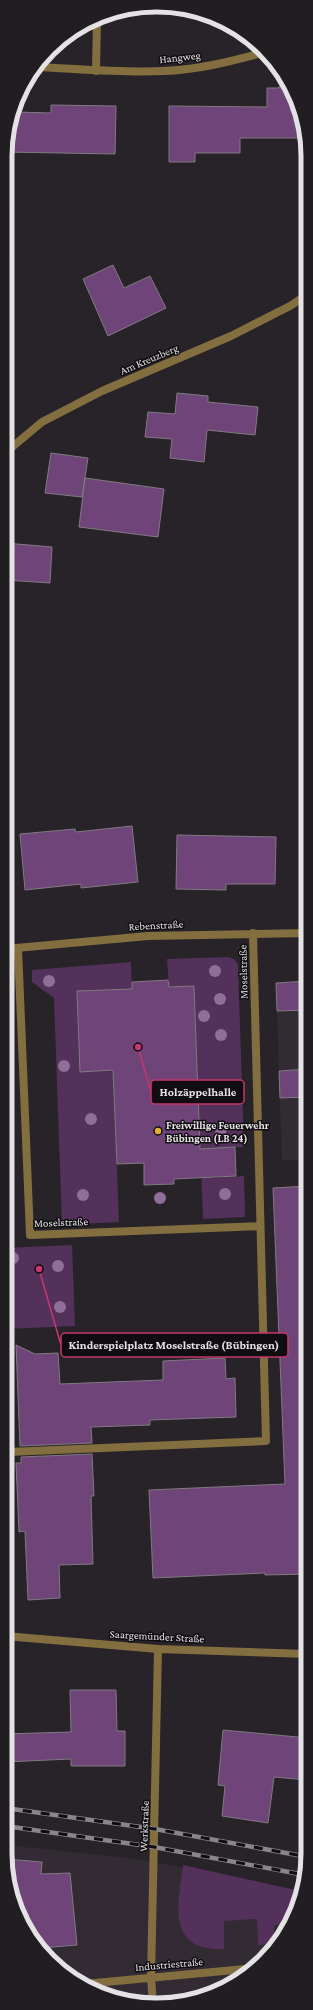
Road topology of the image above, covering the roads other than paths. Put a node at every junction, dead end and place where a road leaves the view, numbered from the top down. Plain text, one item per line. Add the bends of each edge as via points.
1 (97, 25) edge
2 (259, 54) edge
3 (43, 67) edge
4 (96, 70) junction
5 (301, 299) edge
6 (12, 447) edge
7 (253, 933) junction
8 (301, 933) edge
9 (12, 948) edge
10 (18, 948) junction
11 (260, 1226) junction
12 (12, 1452) edge
13 (12, 1637) edge
14 (158, 1649) junction
15 (301, 1654) edge
16 (243, 1969) edge
17 (152, 1977) junction
18 (93, 1983) edge
19 (153, 1998) edge

1 - 4 street
2 - 4 street, Hangweg via 214,65 164,71
3 - 4 street, Hangweg
5 - 6 street, Am Kreuzberg via 231,336 102,391 42,422
7 - 8 street, Rebenstraße
7 - 10 street, Rebenstraße via 148,936
7 - 11 street, Moselstraße
9 - 10 street, Rebenstraße
10 - 11 street, Moselstraße via 30,1235
11 - 12 street, Moselstraße via 266,1441
13 - 14 street, Saargemünder Straße
14 - 15 street, Saargemünder Straße
14 - 17 street, Werkstraße
16 - 17 street, Industriestraße
17 - 18 street, Industriestraße
17 - 19 street, Werkstraße

